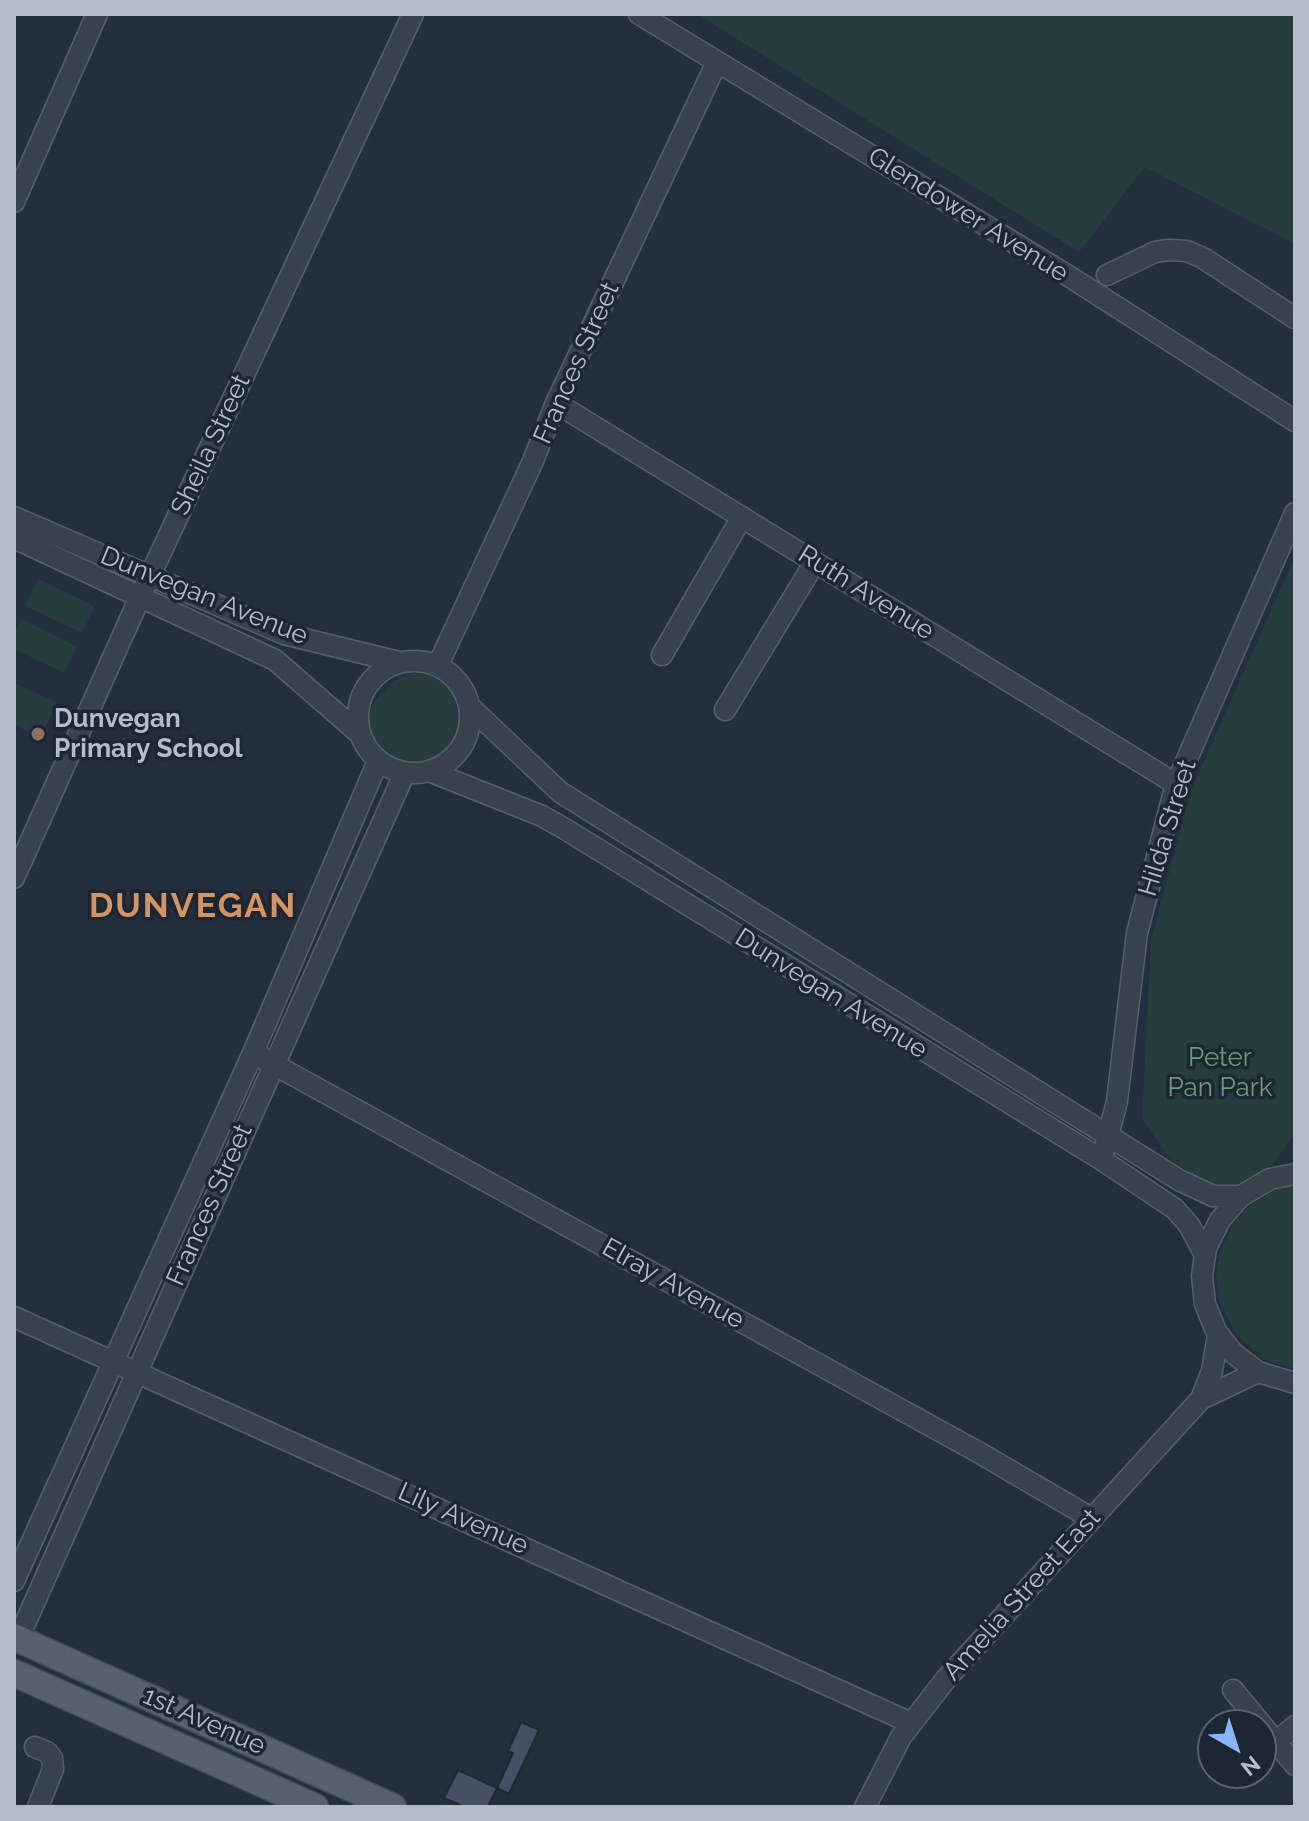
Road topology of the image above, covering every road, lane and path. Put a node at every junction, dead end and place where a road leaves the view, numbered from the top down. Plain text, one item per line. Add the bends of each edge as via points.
1 (97, 14) edge
2 (413, 14) edge
3 (639, 14) edge
4 (717, 62) junction
5 (14, 202) edge
6 (1107, 275) dead end
7 (1295, 318) edge
8 (556, 403) junction
9 (1295, 421) edge
10 (1295, 513) edge
11 (14, 517) edge
12 (742, 517) junction
13 (14, 538) edge
14 (815, 562) junction
15 (150, 576) junction
16 (140, 597) junction
17 (284, 634) junction
18 (662, 655) dead end
19 (275, 660) junction
20 (399, 662) junction
21 (438, 665) junction
22 (469, 706) junction
23 (725, 710) dead end
24 (359, 733) junction
25 (378, 761) junction
26 (429, 771) junction
27 (405, 772) junction
28 (1176, 784) junction
29 (560, 792) junction
30 (542, 816) junction
31 (668, 860) junction
32 (14, 878) edge
33 (653, 884) junction
34 (789, 936) junction
35 (775, 959) junction
36 (898, 1004) junction
37 (884, 1026) junction
38 (253, 1053) junction
39 (273, 1064) junction
40 (1109, 1137) junction
41 (1102, 1160) junction
42 (1295, 1174) edge
43 (1241, 1196) junction
44 (1205, 1255) junction
45 (14, 1317) edge
46 (1218, 1335) junction
47 (115, 1361) junction
48 (136, 1372) junction
49 (1258, 1372) junction
50 (1295, 1383) edge
51 (1201, 1399) junction
52 (1091, 1518) junction
53 (14, 1581) edge
54 (15, 1640) edge
55 (14, 1673) edge
56 (1233, 1690) dead end
57 (153, 1698) junction
58 (1249, 1709) edge
59 (911, 1723) junction
60 (1295, 1726) edge
61 (141, 1731) junction
62 (1277, 1741) joint
63 (35, 1747) dead end
64 (1295, 1765) edge
65 (38, 1807) edge
66 (315, 1807) edge
67 (393, 1807) edge
68 (865, 1807) edge

1 - 5 street
2 - 15 street, Sheila Street
3 - 4 street, Glendower Avenue
4 - 8 street, Frances Street
4 - 9 street, Glendower Avenue
6 - 7 street via 1155,252 1187,251
8 - 12 street, Ruth Avenue
8 - 21 street, Frances Street
10 - 28 street, Hilda Street
11 - 15 street, Dunvegan Avenue
12 - 14 street, Ruth Avenue
12 - 18 street
13 - 16 street, Dunvegan Avenue
14 - 23 street
14 - 28 street, Ruth Avenue
15 - 16 street, Sheila Street
15 - 17 street, Dunvegan Avenue
16 - 19 street, Dunvegan Avenue
16 - 32 street, Sheila Street
17 - 19 street
17 - 20 street, Dunvegan Avenue
19 - 24 street, Dunvegan Avenue
20 - 21 street
20 - 24 street via 369,682 359,706
21 - 22 street via 458,683
22 - 26 street via 470,723 457,753
22 - 29 street, Dunvegan Avenue
24 - 25 street
25 - 27 street
25 - 38 street, Frances Street
26 - 27 street
26 - 30 street, Dunvegan Avenue
27 - 39 street, Frances Street
28 - 40 street, Hilda Street via 1137,933
29 - 30 street
29 - 31 street, Dunvegan Avenue
30 - 33 street, Dunvegan Avenue
31 - 33 street
31 - 34 street, Dunvegan Avenue
33 - 35 street, Dunvegan Avenue
34 - 35 street
34 - 36 street, Dunvegan Avenue
35 - 37 street, Dunvegan Avenue
36 - 37 street
36 - 40 street, Dunvegan Avenue
37 - 41 street, Dunvegan Avenue
38 - 39 street, Elray Avenue
38 - 47 street, Frances Street
39 - 48 street, Frances Street
39 - 52 street, Elray Avenue
40 - 41 street, Hilda Street
40 - 43 street, Dunvegan Avenue via 1204,1194
41 - 44 street, Dunvegan Avenue via 1175,1209
42 - 43 street via 1270,1179
43 - 44 street via 1220,1220
44 - 46 street via 1205,1304
45 - 47 street, Lily Avenue
46 - 49 street
46 - 51 street, Amelia Street East
47 - 48 street, Lily Avenue
47 - 53 street, Frances Street
48 - 54 street, Frances Street
48 - 59 street, Lily Avenue
49 - 50 street
49 - 51 street, Amelia Street East
51 - 52 street, Amelia Street East
52 - 59 street, Amelia Street East
54 - 57 main road, 1st Avenue
55 - 61 main road, 1st Avenue
56 - 58 street
57 - 61 main road
57 - 67 main road, 1st Avenue
59 - 68 street, Amelia Street East
60 - 62 street
61 - 66 main road, 1st Avenue
62 - 64 street
63 - 65 street via 52,1758 53,1769

